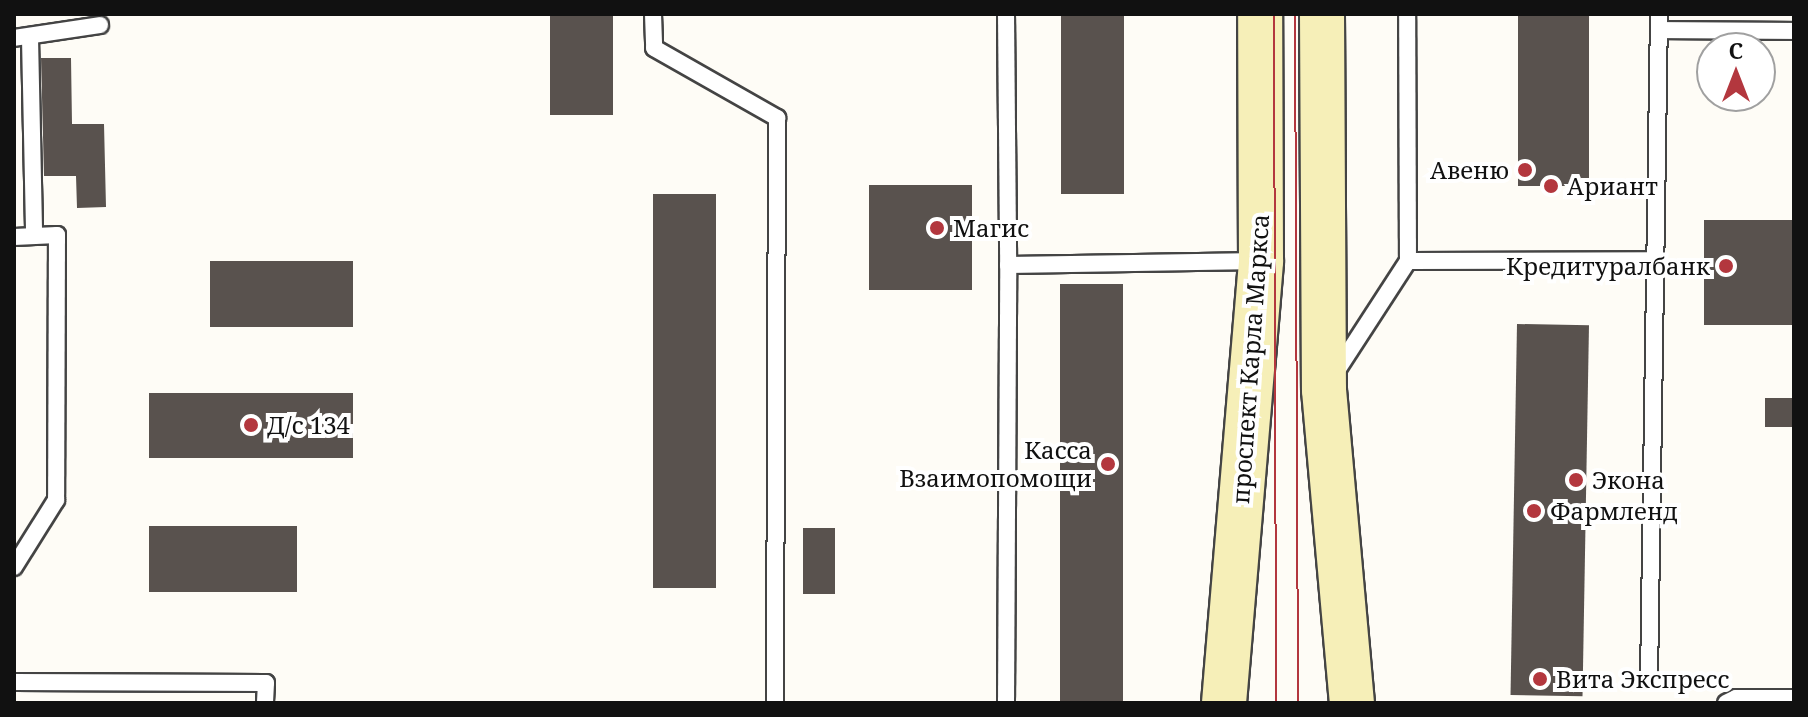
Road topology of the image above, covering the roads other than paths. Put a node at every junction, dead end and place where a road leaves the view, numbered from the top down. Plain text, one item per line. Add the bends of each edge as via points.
1 (653, 14) edge
2 (1006, 14) edge
3 (1260, 14) edge
4 (1322, 14) edge
5 (1407, 14) edge
6 (1659, 22) edge
7 (100, 25) dead end
8 (1794, 31) edge
9 (22, 38) edge
10 (34, 236) junction
11 (14, 237) edge
12 (1654, 260) junction
13 (1261, 261) junction
14 (1408, 261) junction
15 (1008, 265) junction
16 (1324, 390) junction
17 (14, 567) edge
18 (1649, 680) dead end
19 (14, 682) edge
20 (1794, 698) edge
21 (1223, 701) edge
22 (265, 703) edge
23 (775, 703) edge
24 (1006, 703) edge
25 (1352, 703) edge
26 (1726, 703) edge

1 - 23 lane via 654,48 777,118
2 - 15 lane
3 - 13 main road, проспект Карла Маркса
4 - 16 main road
5 - 14 lane
6 - 8 lane
6 - 12 lane
7 - 9 lane
9 - 10 lane
10 - 11 lane
10 - 17 lane via 57,235 56,500
12 - 14 lane
12 - 18 lane
13 - 15 lane
13 - 21 main road, проспект Карла Маркса
14 - 16 lane
15 - 24 lane
16 - 25 main road
19 - 22 lane via 266,683
20 - 26 lane via 1736,698

